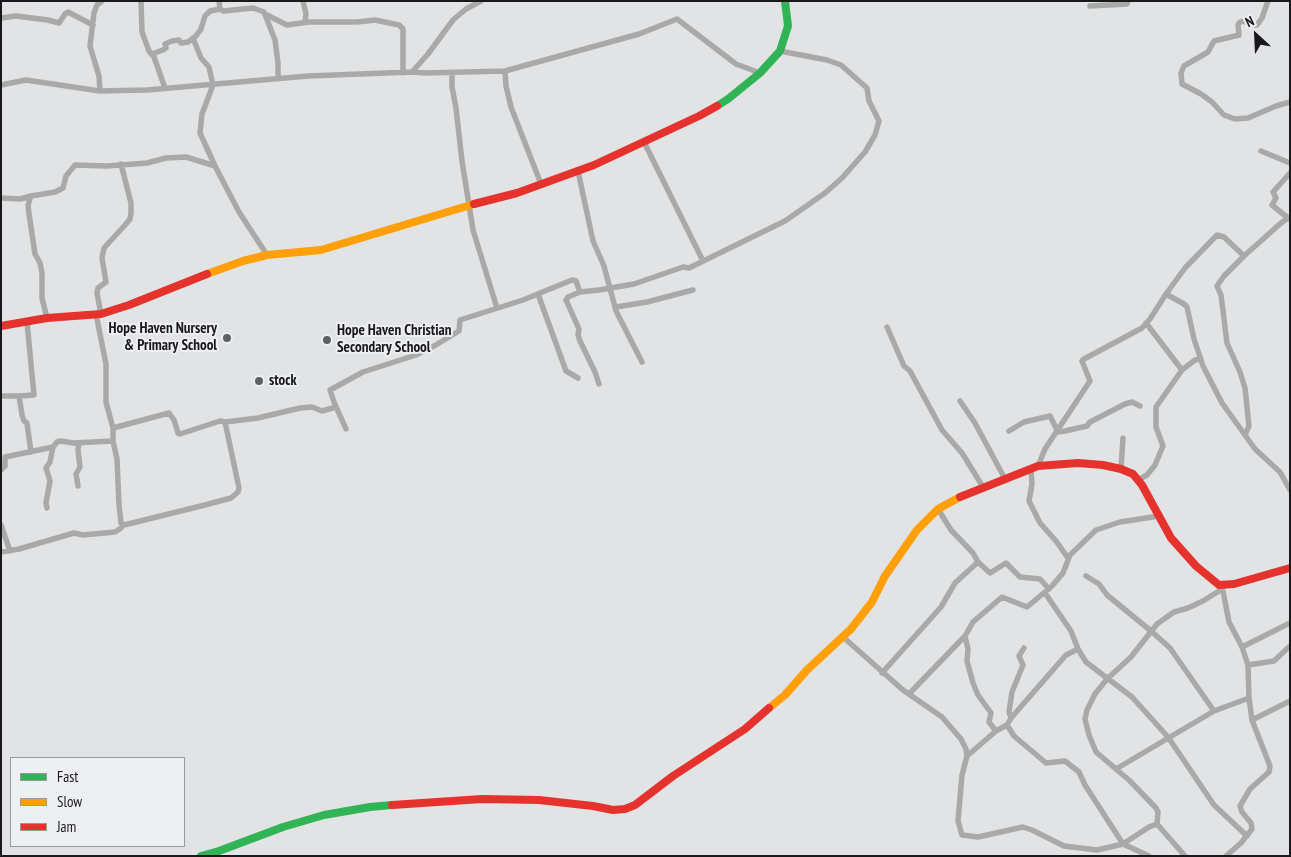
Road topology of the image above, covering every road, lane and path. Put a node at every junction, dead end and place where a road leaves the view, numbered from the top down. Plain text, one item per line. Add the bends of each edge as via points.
1 (102, 1) edge
2 (141, 1) edge
3 (218, 1) edge
4 (303, 1) edge
5 (481, 1) edge
6 (785, 1) edge
7 (1128, 1) edge
8 (1268, 1) edge
9 (1090, 6) dead end
10 (220, 9) junction
11 (265, 14) junction
12 (1, 18) edge
13 (305, 22) junction
14 (93, 25) junction
15 (193, 38) junction
16 (780, 52) junction
17 (152, 54) junction
18 (505, 71) junction
19 (412, 72) junction
20 (403, 73) junction
21 (452, 73) junction
22 (760, 74) junction
23 (278, 79) junction
24 (1, 85) edge
25 (213, 85) junction
26 (165, 88) junction
27 (100, 91) junction
28 (1290, 102) edge
29 (644, 142) junction
30 (1261, 151) dead end
31 (1290, 163) edge
32 (121, 164) junction
33 (215, 166) junction
34 (578, 171) junction
35 (1290, 173) edge
36 (541, 184) junction
37 (31, 196) junction
38 (1, 198) edge
39 (469, 206) junction
40 (1289, 218) edge
41 (267, 255) junction
42 (1244, 256) junction
43 (704, 261) junction
44 (611, 289) junction
45 (693, 290) dead end
46 (580, 292) junction
47 (538, 294) junction
48 (1166, 294) junction
49 (616, 307) junction
50 (497, 308) junction
51 (99, 314) junction
52 (47, 318) junction
53 (27, 322) junction
54 (1146, 324) junction
55 (1, 326) edge
56 (887, 327) dead end
57 (1201, 359) junction
58 (642, 362) dead end
59 (1182, 370) junction
60 (578, 378) dead end
61 (598, 384) dead end
62 (1, 396) edge
63 (19, 396) junction
64 (960, 401) dead end
65 (1140, 406) dead end
66 (336, 407) junction
67 (225, 422) junction
68 (113, 428) junction
69 (346, 429) dead end
70 (1009, 431) dead end
71 (1058, 432) junction
72 (1245, 435) junction
73 (1123, 438) dead end
74 (114, 441) junction
75 (79, 443) junction
76 (53, 448) junction
77 (31, 452) junction
78 (1034, 468) junction
79 (1121, 469) junction
80 (1, 470) edge
81 (1005, 479) junction
82 (1138, 480) junction
83 (78, 486) dead end
84 (983, 487) junction
85 (1290, 490) edge
86 (47, 508) dead end
87 (938, 509) junction
88 (1159, 516) junction
89 (1, 526) edge
90 (120, 528) dead end
91 (3, 535) edge
92 (10, 551) junction
93 (1, 552) edge
94 (1068, 558) junction
95 (978, 562) junction
96 (1290, 568) edge
97 (1086, 576) dead end
98 (1222, 586) junction
99 (1047, 591) junction
100 (1290, 623) edge
101 (1151, 631) junction
102 (965, 636) junction
103 (843, 637) junction
104 (1290, 646) edge
105 (1242, 647) junction
106 (1024, 648) dead end
107 (1078, 649) junction
108 (1248, 665) junction
109 (882, 673) junction
110 (1107, 679) junction
111 (909, 694) junction
112 (1249, 698) junction
113 (1290, 701) edge
114 (1214, 711) junction
115 (1012, 718) junction
116 (1252, 720) junction
117 (1007, 725) junction
118 (996, 731) junction
119 (1168, 736) junction
120 (967, 756) junction
121 (1116, 768) junction
122 (1157, 824) junction
123 (1247, 836) junction
124 (1123, 844) junction
125 (201, 856) edge
126 (1149, 856) edge
127 (1185, 856) edge
128 (1226, 856) edge

1 - 14 street via 97,5
2 - 17 street via 142,32
3 - 10 street
4 - 13 street
5 - 19 street via 453,20
6 - 16 street via 788,26
7 - 9 street via 1127,4
8 - 28 street via 1257,25 1240,22 1239,35 1214,41 1208,52 1184,66 1182,84 1212,102 1224,115 1235,119 1248,118
10 - 11 street via 254,8
10 - 15 street via 205,16 201,29
11 - 13 street via 287,25
11 - 23 street via 275,40
12 - 14 street via 16,16 59,23 68,12
13 - 20 street via 374,20 399,25 403,29
14 - 27 street via 90,46
15 - 17 street via 188,42 167,43 163,50
15 - 25 street via 201,58 209,67
16 - 22 street
16 - 43 street via 827,60 841,65 856,78 867,88 869,101 879,121 875,135 842,178 801,212
17 - 26 street
18 - 21 street
18 - 22 street via 638,34 678,19 736,64
18 - 36 street via 511,107
19 - 20 street
19 - 21 street
20 - 23 street
21 - 39 street
22 - 29 street via 714,108
23 - 25 street
24 - 27 street via 26,80
25 - 26 street
25 - 33 street via 200,128
26 - 27 street
29 - 34 street
29 - 43 street
30 - 31 street
32 - 33 street via 186,157
32 - 37 street via 75,165 66,176 63,188
32 - 51 street via 131,203 130,220 104,248 102,258 106,282 98,288
33 - 41 street
34 - 36 street
34 - 44 street via 593,241
35 - 40 street via 1273,192 1276,198 1272,205
36 - 39 street
37 - 38 street
37 - 52 street via 29,214 35,254 42,274 42,298
39 - 41 street via 321,250
39 - 50 street
40 - 42 street
41 - 51 street via 224,267
42 - 48 street via 1224,237 1217,235 1185,268
42 - 72 street via 1217,286 1227,343 1244,388 1249,426
43 - 44 street
44 - 46 street
44 - 49 street
45 - 49 street
46 - 47 street via 576,281 572,280
46 - 61 street via 566,300
47 - 50 street
47 - 60 street via 566,371
48 - 54 street
48 - 57 street via 1187,308
49 - 58 street
50 - 66 street via 460,320 456,334 416,355 363,372 335,386 329,392
51 - 52 street
51 - 68 street via 106,364 106,402
52 - 53 street
53 - 55 street
53 - 63 street via 34,395
54 - 59 street
54 - 71 street via 1082,361 1090,381
56 - 84 street via 904,366 910,371 942,430 962,453
57 - 59 street
57 - 72 street via 1222,403
59 - 82 street via 1156,407 1156,427 1163,446 1147,475
62 - 63 street
63 - 77 street
64 - 81 street
65 - 71 street via 1132,402 1124,404 1087,426
66 - 67 street via 322,411 312,407 300,408
66 - 69 street
67 - 68 street via 180,434 169,413
67 - 74 street via 238,492 231,498 126,525 121,523
68 - 74 street
70 - 71 street via 1024,422 1050,416
71 - 78 street
72 - 85 street via 1280,472
73 - 79 street
74 - 75 street
75 - 76 street via 61,441
75 - 83 street
76 - 77 street
76 - 86 street via 46,468 50,482
77 - 80 street via 6,457 6,466
78 - 79 street via 1078,463
78 - 81 street
78 - 94 street via 1029,501 1040,523
79 - 82 street
81 - 84 street
82 - 88 street
84 - 87 street
87 - 95 street
87 - 103 street via 917,530 885,576 872,602
88 - 94 street via 1120,522 1096,530
88 - 98 street via 1181,551
89 - 91 street
90 - 92 street via 115,532 74,533
91 - 92 street
92 - 93 street
94 - 99 street via 1063,573
95 - 99 street via 990,573 1006,563 1020,577 1040,580
95 - 109 street via 955,583 941,607
96 - 98 street
97 - 101 street
98 - 101 street via 1203,601 1174,612
98 - 105 street via 1229,622
99 - 102 street via 1027,608 1002,597 973,622
99 - 107 street
100 - 105 street
101 - 110 street via 1131,657
101 - 114 street via 1170,648
102 - 111 street
102 - 118 street via 973,682 991,712 989,722
103 - 109 street
103 - 125 street via 745,729 625,809 539,800 482,799 370,806 292,824
104 - 108 street via 1274,661
105 - 108 street
106 - 115 street via 1019,656 1023,665 1012,692 1009,712
107 - 110 street via 1086,662
107 - 115 street via 1066,655
108 - 112 street
109 - 111 street
110 - 119 street via 1132,697
110 - 121 street via 1095,694 1085,719 1096,752
111 - 120 street via 942,717 961,739
112 - 114 street
112 - 116 street
113 - 116 street
114 - 119 street
115 - 117 street
116 - 123 street via 1270,768 1250,789 1240,806 1251,823 1252,829
117 - 118 street
117 - 124 street via 1014,736 1046,763 1065,761 1079,772
118 - 120 street
119 - 121 street
119 - 123 street via 1214,805
120 - 124 street via 958,821 962,835 978,838 1022,827 1075,848 1097,850
121 - 122 street via 1156,808
122 - 124 street
122 - 127 street
123 - 128 street
124 - 126 street

